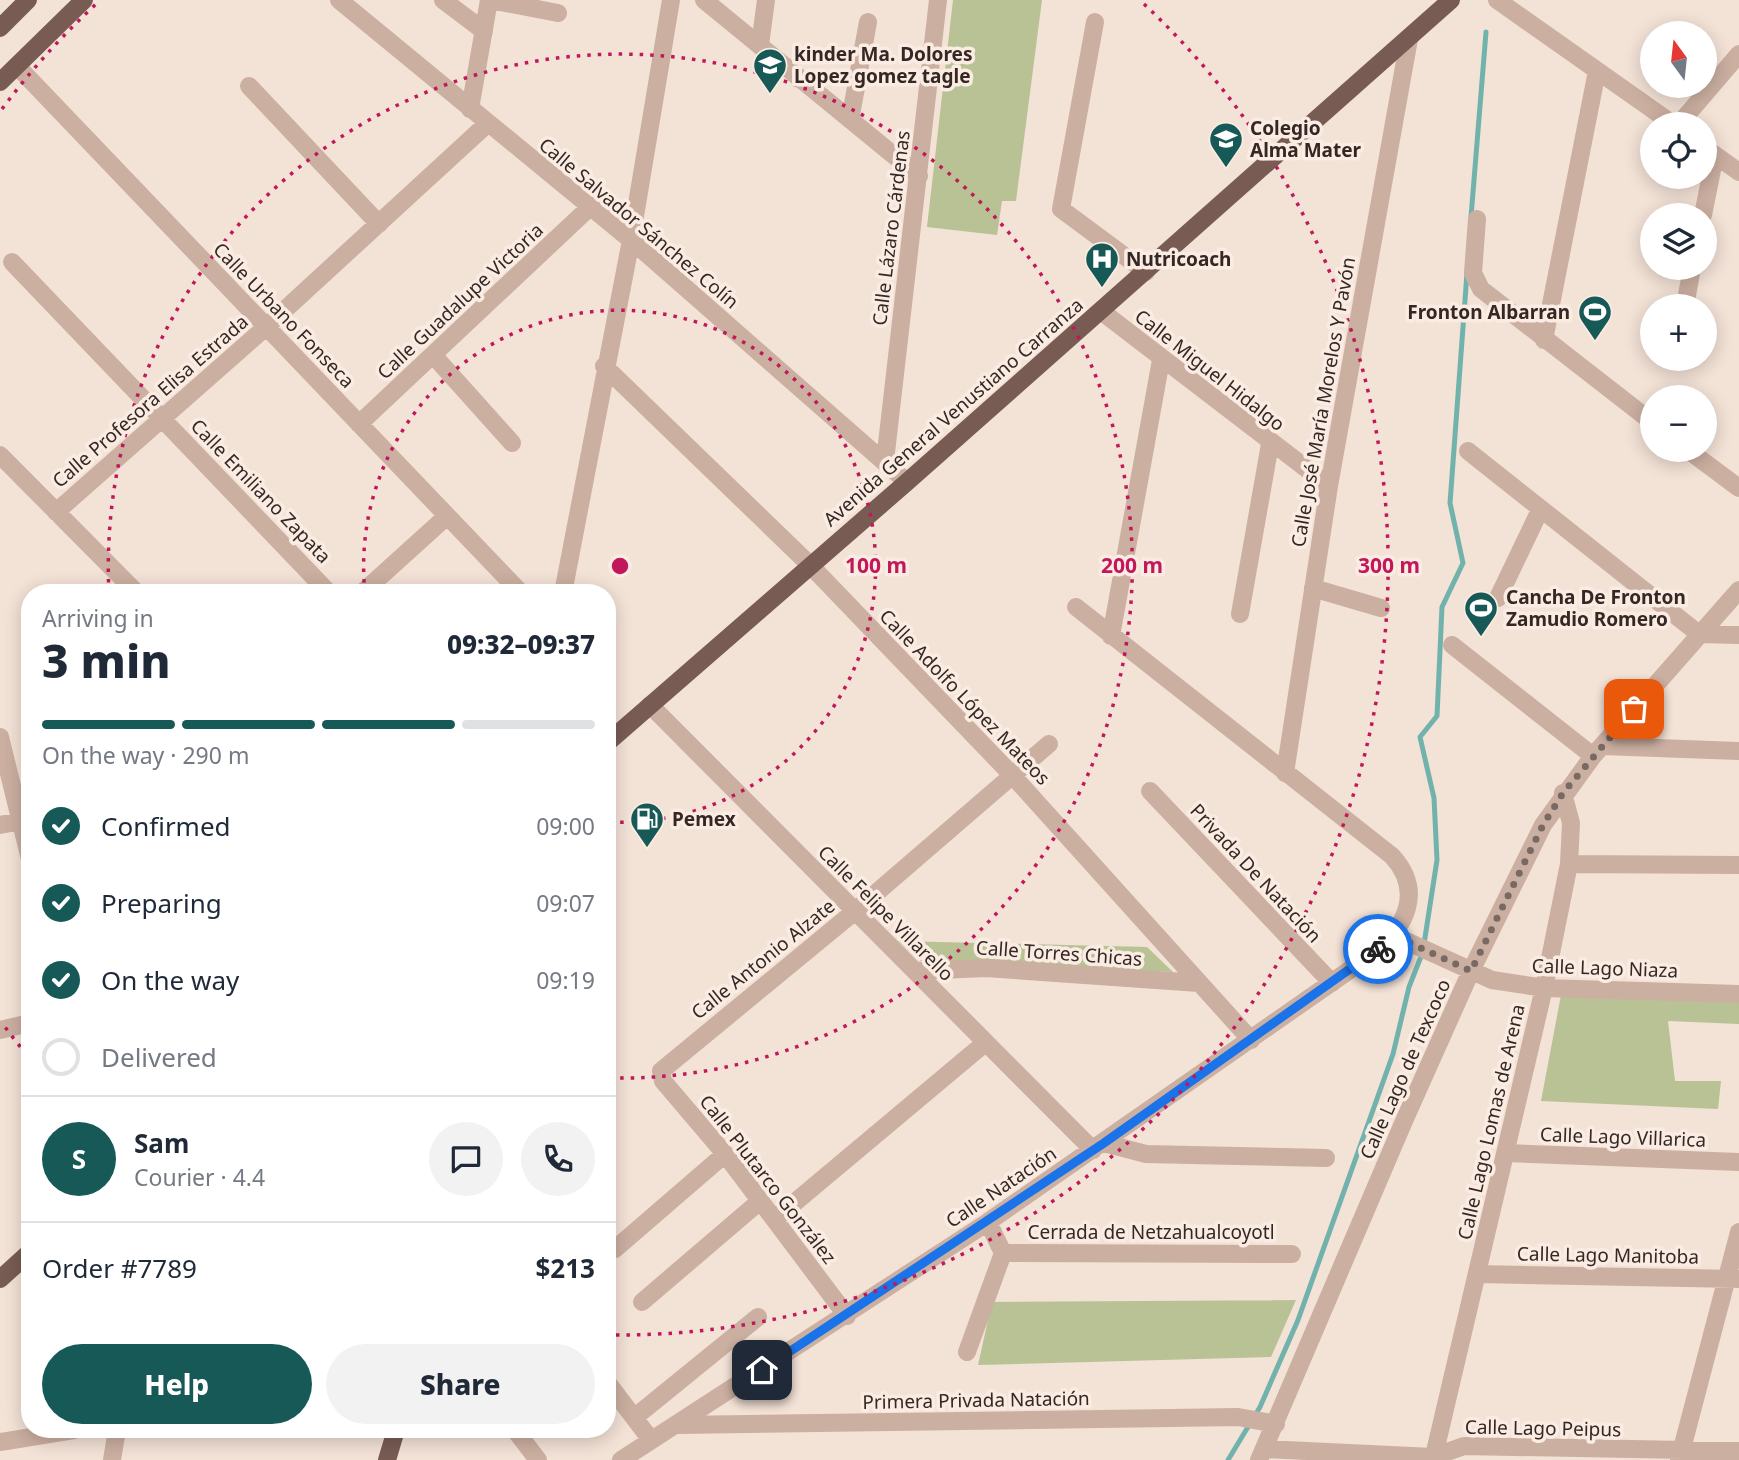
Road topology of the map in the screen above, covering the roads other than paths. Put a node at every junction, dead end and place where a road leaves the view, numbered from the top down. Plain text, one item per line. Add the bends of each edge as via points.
1 (28, 0) edge
2 (339, 0) edge
3 (443, 0) edge
4 (489, 0) edge
5 (671, 0) edge
6 (704, 0) edge
7 (766, 0) edge
8 (938, 0) edge
9 (1451, 0) edge
10 (1497, 0) edge
11 (81, 1) edge
12 (558, 13) dead end
13 (868, 22) dead end
14 (1095, 22) dead end
15 (0, 28) edge
16 (484, 32) junction
17 (1409, 39) junction
18 (760, 45) junction
19 (1739, 54) edge
20 (17, 65) junction
21 (1597, 71) junction
22 (0, 82) edge
23 (248, 86) dead end
24 (470, 109) junction
25 (1656, 112) edge
26 (1689, 112) edge
27 (850, 120) junction
28 (487, 124) junction
29 (1717, 156) edge
30 (1739, 172) edge
31 (919, 176) junction
32 (589, 208) junction
33 (1477, 219) dead end
34 (379, 224) junction
35 (631, 240) junction
36 (12, 262) dead end
37 (1146, 272) junction
38 (1101, 311) junction
39 (266, 327) junction
40 (1544, 340) junction
41 (434, 356) junction
42 (1161, 360) junction
43 (604, 366) junction
44 (1640, 413) edge
45 (162, 417) junction
46 (359, 424) junction
47 (512, 443) dead end
48 (1270, 444) junction
49 (1468, 451) dead end
50 (0, 455) edge
51 (886, 461) junction
52 (1704, 462) edge
53 (907, 482) junction
54 (1329, 486) junction
55 (1739, 488) edge
56 (1540, 510) junction
57 (56, 512) junction
58 (446, 517) junction
59 (810, 565) junction
60 (129, 584) edge
61 (320, 584) edge
62 (372, 584) edge
63 (513, 584) edge
64 (565, 584) edge
65 (1313, 588) junction
66 (1739, 590) edge
67 (1498, 598) dead end
68 (1076, 607) dead end
69 (1381, 608) dead end
70 (1240, 614) dead end
71 (1699, 634) junction
72 (1739, 635) edge
73 (1111, 636) junction
74 (1452, 645) dead end
75 (650, 705) junction
76 (616, 735) edge
77 (0, 737) edge
78 (1049, 744) dead end
79 (1597, 751) junction
80 (1739, 751) edge
81 (3, 759) edge
82 (1285, 773) junction
83 (1012, 775) junction
84 (1150, 791) dead end
85 (1563, 793) junction
86 (21, 821) joint
87 (0, 825) edge
88 (1569, 864) junction
89 (1739, 865) edge
90 (854, 912) junction
91 (1395, 936) junction
92 (916, 971) junction
93 (1471, 971) junction
94 (1199, 983) junction
95 (1332, 983) junction
96 (1544, 988) junction
97 (1739, 994) edge
98 (21, 1025) edge
99 (0, 1030) edge
100 (1251, 1040) junction
101 (985, 1043) junction
102 (662, 1068) joint
103 (1099, 1147) junction
104 (1506, 1153) junction
105 (725, 1154) junction
106 (1326, 1158) dead end
107 (1739, 1162) edge
108 (760, 1200) junction
109 (775, 1219) junction
110 (988, 1222) junction
111 (1739, 1232) edge
112 (616, 1248) edge
113 (1003, 1253) junction
114 (1292, 1254) dead end
115 (21, 1260) edge
116 (1477, 1274) junction
117 (0, 1279) edge
118 (1734, 1279) edge
119 (642, 1302) dead end
120 (846, 1316) junction
121 (758, 1317) dead end
122 (967, 1352) dead end
123 (616, 1394) edge
124 (635, 1418) junction
125 (1262, 1422) junction
126 (677, 1425) junction
127 (28, 1438) edge
128 (116, 1438) edge
129 (394, 1438) edge
130 (521, 1438) edge
131 (651, 1440) junction
132 (0, 1443) edge
133 (1739, 1451) edge
134 (1262, 1455) edge
135 (1680, 1456) edge
136 (1433, 1459) edge
137 (113, 1460) edge
138 (387, 1460) edge
139 (538, 1460) edge
140 (621, 1460) edge

1 - 15 main road
2 - 24 street, Calle Salvador Sánchez Colín
3 - 16 street
4 - 12 street
4 - 16 street
5 - 35 street
6 - 18 street
7 - 18 street
8 - 31 street, Calle Lázaro Cárdenas
9 - 17 main road, Avenida General Venustiano Carranza
10 - 21 street
11 - 20 main road
13 - 27 street
14 - 37 street via 1061,209
16 - 24 street
17 - 37 main road, Avenida General Venustiano Carranza
17 - 54 street, Calle José María Morelos Y Pavón
18 - 27 street
19 - 26 street
20 - 22 main road
20 - 39 street, Calle Urbano Fonseca
21 - 25 street
21 - 40 street
23 - 34 street
24 - 28 street, Calle Salvador Sánchez Colín
27 - 31 street
28 - 32 street, Calle Salvador Sánchez Colín
28 - 34 street, Calle Profesora Elisa Estrada
29 - 30 street
31 - 51 street, Calle Lázaro Cárdenas
32 - 35 street, Calle Salvador Sánchez Colín
32 - 41 street, Calle Guadalupe Victoria
33 - 40 street via 1474,280
34 - 39 street, Calle Profesora Elisa Estrada
35 - 43 street
35 - 51 street, Calle Salvador Sánchez Colín
36 - 45 street, Calle Emiliano Zapata
37 - 38 main road, Avenida General Venustiano Carranza
38 - 42 street, Calle Miguel Hidalgo
38 - 53 main road, Avenida General Venustiano Carranza
39 - 45 street, Calle Profesora Elisa Estrada
39 - 46 street, Calle Urbano Fonseca
40 - 44 street
41 - 46 street, Calle Guadalupe Victoria
41 - 47 street
42 - 48 street, Calle Miguel Hidalgo
42 - 73 street
43 - 59 street, Calle Adolfo López Mateos
43 - 64 street
45 - 57 street, Calle Profesora Elisa Estrada
45 - 61 street, Calle Emiliano Zapata
46 - 58 street, Calle Urbano Fonseca
48 - 54 street, Calle Miguel Hidalgo
48 - 70 street
49 - 56 street
50 - 57 street
51 - 53 street, Calle Salvador Sánchez Colín
52 - 55 street
53 - 59 main road, Avenida General Venustiano Carranza
54 - 65 street, Calle José María Morelos Y Pavón
56 - 67 street
56 - 71 street
57 - 60 street
58 - 62 street
58 - 63 street, Calle Urbano Fonseca
59 - 75 main road, Avenida General Venustiano Carranza
59 - 83 street, Calle Adolfo López Mateos
65 - 69 street
65 - 82 street, Calle José María Morelos Y Pavón
66 - 71 street, Calle Lago de Texcoco
68 - 73 street
71 - 72 street
71 - 79 street, Calle Lago de Texcoco
73 - 82 street
74 - 79 street
75 - 76 main road, Avenida General Venustiano Carranza
75 - 90 street, Calle Felipe Villarello
77 - 81 street
78 - 83 street, Calle Antonio Alzate
79 - 80 street
79 - 85 street, Calle Lago de Texcoco
81 - 86 street
82 - 91 street via 1400,865 1408,897
83 - 90 street, Calle Antonio Alzate
83 - 94 street, Calle Adolfo López Mateos
84 - 95 street, Privada De Natación
85 - 88 street, Calle Lago Lomas de Arena via 1571,823
85 - 93 street, Calle Lago de Texcoco via 1523,861
86 - 87 street
88 - 89 street
88 - 96 street, Calle Lago Lomas de Arena
90 - 92 street, Calle Felipe Villarello
90 - 102 street, Calle Antonio Alzate
91 - 93 street, Calle Lago Niaza
91 - 95 street, Calle Natación
92 - 94 street, Calle Torres Chicas via 986,968
92 - 101 street, Calle Felipe Villarello
93 - 96 street, Calle Lago Niaza via 1508,985
93 - 125 street, Calle Lago de Texcoco
94 - 100 street, Calle Adolfo López Mateos
95 - 100 street, Calle Natación
96 - 97 street, Calle Lago Niaza
96 - 104 street, Calle Lago Lomas de Arena
98 - 99 street
100 - 103 street, Calle Natación
101 - 103 street, Calle Felipe Villarello
101 - 109 street
102 - 105 street, Calle Plutarco González via 663,1081
103 - 106 street via 1146,1154
103 - 110 street, Calle Natación
104 - 107 street, Calle Lago Villarica
104 - 116 street, Calle Lago Lomas de Arena
105 - 108 street, Calle Plutarco González
105 - 112 street
108 - 109 street, Calle Plutarco González
108 - 119 street
109 - 120 street, Calle Plutarco González
110 - 113 street, Cerrada de Netzahualcoyotl
110 - 120 street, Calle Natación
111 - 118 street
113 - 114 street, Cerrada de Netzahualcoyotl
113 - 122 street
115 - 117 main road
116 - 118 street, Calle Lago Manitoba
116 - 136 street, Calle Lago Lomas de Arena
118 - 135 street
120 - 126 street, Calle Natación
121 - 124 street
123 - 124 street
124 - 131 street
125 - 126 street, Primera Privada Natación
125 - 134 street, Calle Lago de Texcoco
126 - 131 street, Calle Natación
127 - 132 street
128 - 137 street
129 - 138 main road
130 - 139 street
131 - 140 street, Calle Natación
133 - 135 street, Calle Lago Peipus
134 - 136 street, Calle Lago Peipus
135 - 136 street, Calle Lago Peipus via 1464,1446

